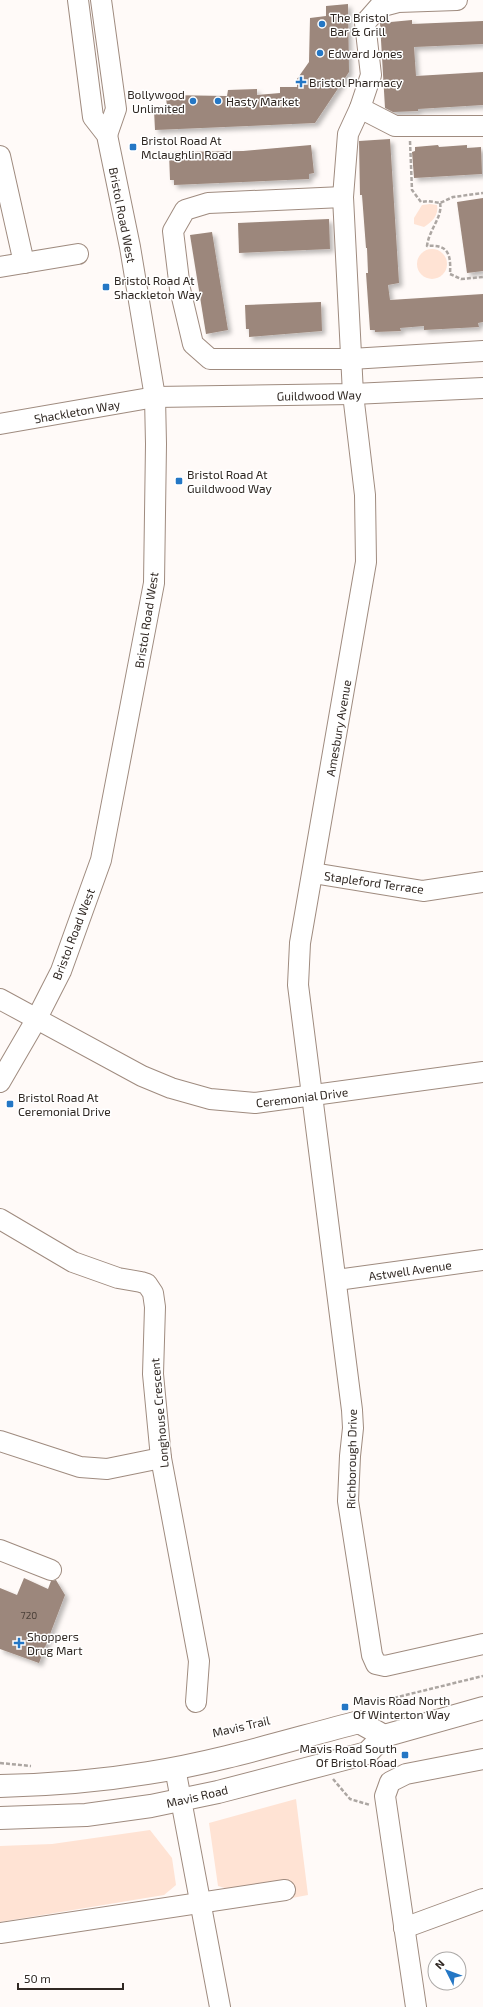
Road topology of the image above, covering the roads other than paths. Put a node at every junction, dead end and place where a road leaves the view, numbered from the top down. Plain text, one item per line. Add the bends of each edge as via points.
1 (78, 0) edge
2 (101, 0) edge
3 (457, 0) edge
4 (360, 108) junction
5 (483, 126) edge
6 (107, 135) junction
7 (0, 156) edge
8 (343, 197) junction
9 (78, 254) dead end
10 (24, 263) junction
11 (0, 267) edge
12 (483, 351) edge
13 (351, 359) junction
14 (483, 388) edge
15 (353, 394) junction
16 (154, 397) junction
17 (0, 424) edge
18 (313, 873) junction
19 (483, 882) edge
20 (0, 999) edge
21 (36, 1020) junction
22 (483, 1072) edge
23 (0, 1082) edge
24 (313, 1096) junction
25 (0, 1219) edge
26 (483, 1260) edge
27 (337, 1280) junction
28 (0, 1441) edge
29 (161, 1458) junction
30 (0, 1550) edge
31 (51, 1570) dead end
32 (483, 1644) edge
33 (196, 1702) dead end
34 (483, 1708) edge
35 (384, 1736) junction
36 (483, 1759) edge
37 (175, 1768) junction
38 (0, 1786) edge
39 (180, 1800) junction
40 (0, 1818) edge
41 (285, 1890) dead end
42 (483, 1899) edge
43 (202, 1903) junction
44 (404, 1928) junction
45 (0, 1933) edge
46 (220, 2007) edge
47 (416, 2007) edge

1 - 6 street, Bristol Road West via 93,117
2 - 6 street via 116,109
3 - 4 street, Amesbury Avenue via 398,2 379,7 365,23 371,75
4 - 5 street via 395,126
4 - 8 street, Amesbury Avenue via 348,134
6 - 16 street, Bristol Road West via 130,247
7 - 10 street
8 - 13 street, Amesbury Avenue
8 - 13 street via 208,203 185,210 173,231 180,289 193,344 210,359
9 - 10 street
10 - 11 street
12 - 13 street
13 - 15 street, Amesbury Avenue
14 - 15 street, Guildwood Way
15 - 16 street, Guildwood Way
15 - 18 street, Amesbury Avenue via 365,495 366,562
16 - 17 street, Shackleton Way
16 - 21 street, Bristol Road West via 154,583 131,706 101,860 62,972
18 - 19 street, Stapleford Terrace via 423,891
18 - 24 street, Amesbury Avenue via 300,943 298,985
20 - 21 street, Ceremonial Drive
21 - 23 street, Bristol Road West
21 - 24 street, Ceremonial Drive via 142,1076 171,1088 210,1099 255,1103
22 - 24 street, Ceremonial Drive
24 - 27 street, Richborough Drive
25 - 29 street, Longhouse Crescent via 73,1262 118,1278 141,1282 153,1293 153,1374
26 - 27 street, Astwell Avenue
27 - 32 street, Richborough Drive via 353,1428 348,1501 372,1655 376,1664 385,1666
28 - 29 street via 80,1467 107,1469
29 - 33 street, Longhouse Crescent via 199,1661
30 - 31 street
34 - 35 main road, Mavis Road
35 - 37 main road via 359,1722
35 - 39 main road, Mavis Road via 367,1753
36 - 44 street via 406,1774 390,1782 385,1796
37 - 38 main road via 45,1785
37 - 39 street
39 - 40 main road, Mavis Road via 86,1815
39 - 43 street
41 - 43 street
42 - 44 street
43 - 45 street
43 - 46 street
44 - 47 street

